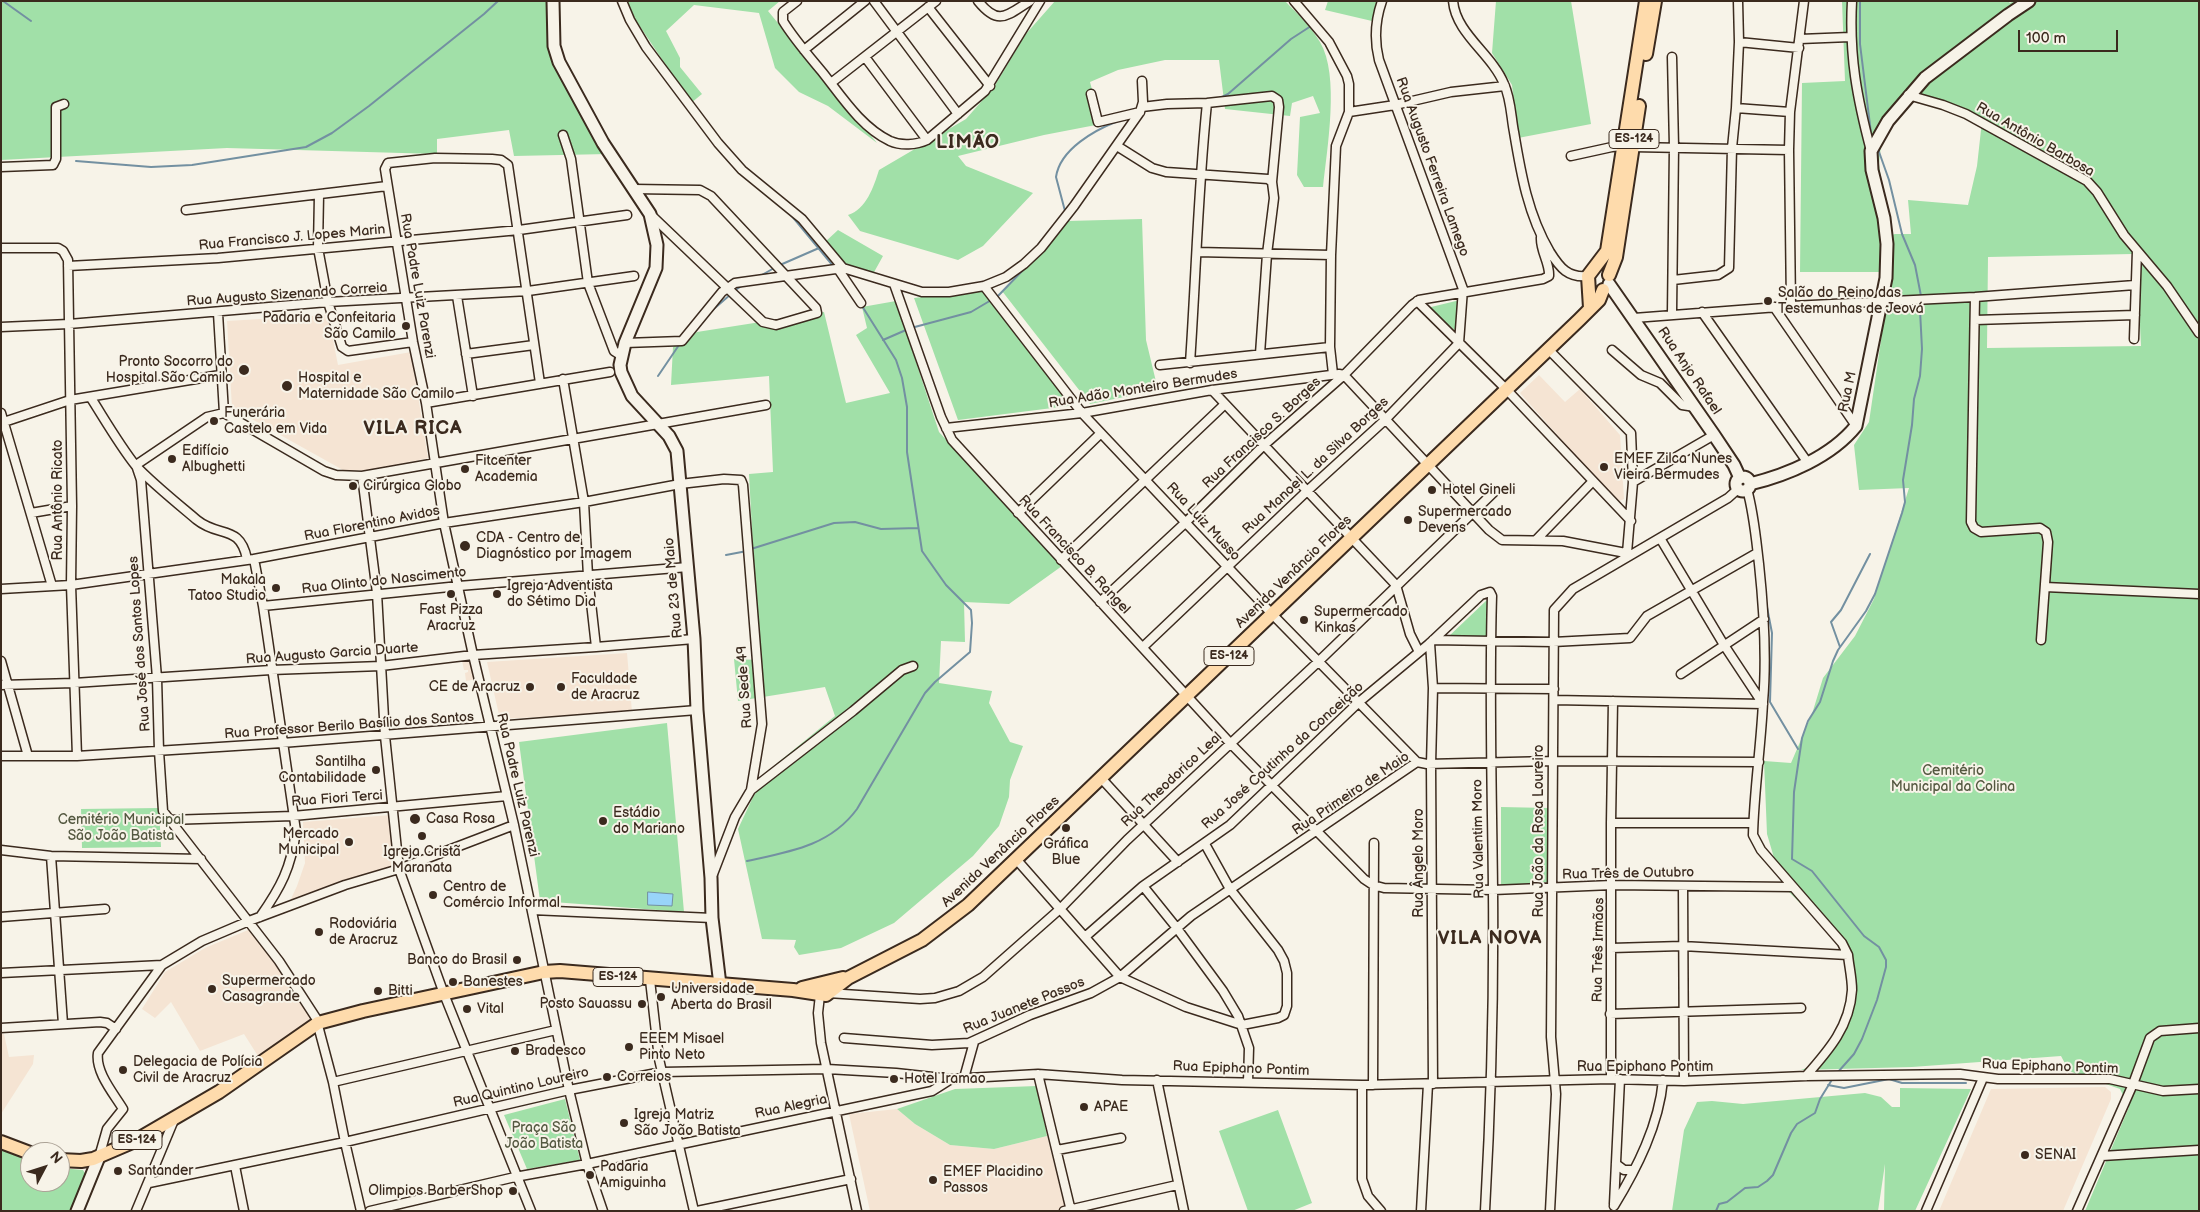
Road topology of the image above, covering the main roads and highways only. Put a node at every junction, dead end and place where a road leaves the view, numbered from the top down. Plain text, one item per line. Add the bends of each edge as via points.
1 (1646, 1) edge
2 (1655, 1) edge
3 (1628, 146) junction
4 (1590, 275) junction
5 (1607, 283) junction
6 (1590, 308) junction
7 (1, 1142) edge
8 (20, 1149) edge
9 (70, 1160) edge

1 - 3 main road, Avenida Venâncio Flores / ES-124
2 - 3 main road, Avenida Venâncio Flores / ES-124
3 - 4 main road, Avenida Venâncio Flores / ES-124 via 1607,251
3 - 5 main road, Avenida Venâncio Flores / ES-124 via 1616,257
4 - 5 main road via 1603,269
4 - 5 main road via 1593,289
4 - 6 main road
5 - 6 main road, Avenida Venâncio Flores / ES-124 via 1599,300
6 - 9 main road, Avenida Venâncio Flores / ES-124 via 1016,859 942,926 908,948 848,978 838,979 823,992 560,971 363,1011 318,1023 219,1092 134,1142 99,1157
7 - 8 main road

